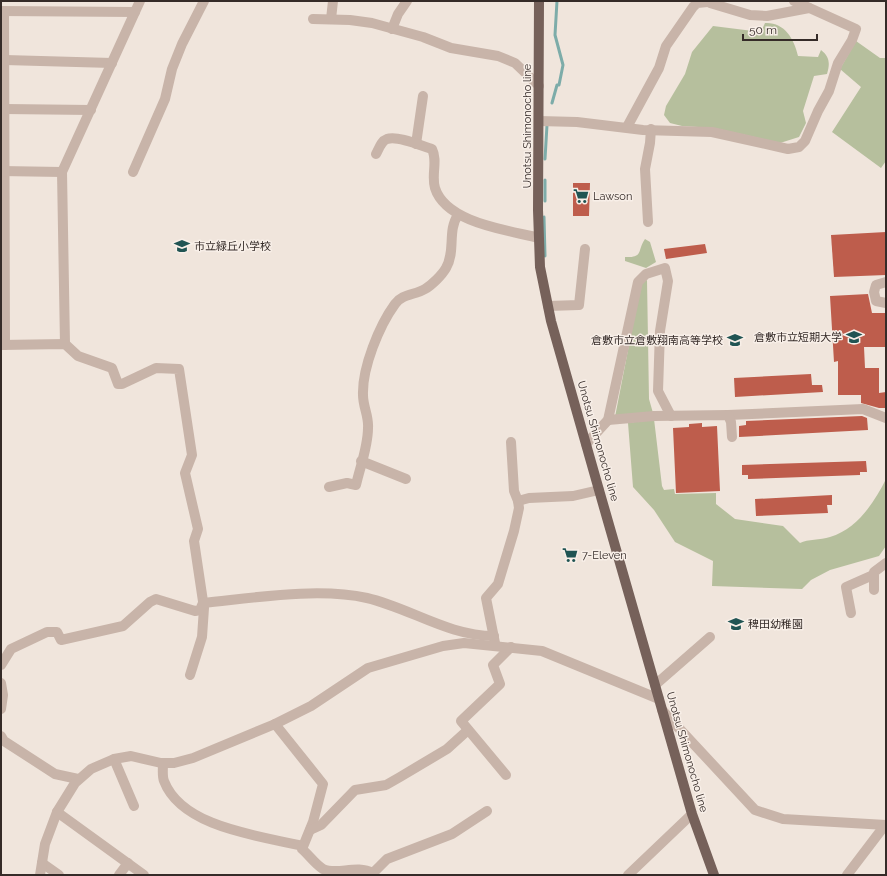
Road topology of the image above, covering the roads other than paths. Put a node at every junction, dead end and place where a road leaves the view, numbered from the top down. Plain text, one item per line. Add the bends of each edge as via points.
1 (140, 1) edge
2 (204, 1) edge
3 (333, 1) edge
4 (407, 1) edge
5 (539, 1) edge
6 (794, 1) edge
7 (713, 2) edge
8 (809, 8) junction
9 (3, 11) edge
10 (135, 12) junction
11 (313, 19) dead end
12 (331, 19) junction
13 (392, 29) junction
14 (5, 60) junction
15 (112, 63) junction
16 (539, 86) junction
17 (423, 96) dead end
18 (5, 109) junction
19 (91, 110) junction
20 (539, 121) junction
21 (627, 127) junction
22 (651, 130) junction
23 (416, 144) junction
24 (376, 154) dead end
25 (3, 171) edge
26 (62, 172) junction
27 (133, 172) dead end
28 (458, 215) junction
29 (648, 222) dead end
30 (539, 238) junction
31 (585, 249) dead end
32 (886, 282) edge
33 (886, 303) edge
34 (548, 306) junction
35 (65, 344) junction
36 (3, 345) edge
37 (728, 415) junction
38 (671, 416) junction
39 (886, 418) edge
40 (608, 420) junction
41 (732, 437) dead end
42 (511, 442) dead end
43 (586, 444) junction
44 (361, 461) junction
45 (406, 478) dead end
46 (328, 487) dead end
47 (599, 490) junction
48 (518, 501) junction
49 (886, 563) edge
50 (874, 575) junction
51 (874, 590) dead end
52 (203, 602) junction
53 (851, 613) dead end
54 (710, 637) dead end
55 (495, 641) junction
56 (510, 647) junction
57 (1, 665) edge
58 (190, 675) dead end
59 (1, 683) edge
60 (655, 685) junction
61 (659, 699) junction
62 (1, 709) edge
63 (662, 710) junction
64 (275, 724) junction
65 (468, 730) junction
66 (1, 736) edge
67 (114, 759) junction
68 (163, 763) junction
69 (506, 775) dead end
70 (78, 779) junction
71 (134, 806) dead end
72 (487, 810) dead end
73 (57, 812) junction
74 (692, 814) junction
75 (885, 825) edge
76 (310, 830) junction
77 (303, 846) junction
78 (42, 863) junction
79 (128, 863) junction
80 (373, 874) edge
81 (40, 875) edge
82 (59, 875) edge
83 (119, 875) edge
84 (144, 875) edge
85 (628, 875) edge
86 (714, 875) edge
87 (847, 875) edge

1 - 10 street
2 - 27 street via 182,44 172,69 165,99
3 - 12 street
4 - 13 street
5 - 16 main road, Unotsu Shimonocho line
6 - 8 street
7 - 8 street via 750,15 767,16
7 - 21 street via 697,3 666,46 659,68
8 - 22 street via 856,29 838,63 829,91 805,141 799,147 788,149 712,132
9 - 10 street
9 - 14 street
10 - 15 street
11 - 12 street
12 - 13 street via 372,23
13 - 16 street via 451,48 508,60
14 - 15 street
14 - 18 street
15 - 19 street
16 - 20 main road, Unotsu Shimonocho line
17 - 23 street
18 - 19 street
18 - 25 street
19 - 26 street
20 - 21 street
20 - 30 main road, Unotsu Shimonocho line
21 - 22 street
22 - 29 street via 645,169
23 - 24 street via 401,139 388,139 382,142
23 - 28 street via 432,149 435,155 436,188 448,208
25 - 26 street
25 - 36 street
26 - 35 street
28 - 30 street
28 - 44 street via 452,223 450,259 446,268 425,289 402,298 381,331 364,378 363,397 368,430
30 - 34 main road, Unotsu Shimonocho line via 540,267
31 - 34 street via 579,305
32 - 33 street via 876,284 874,292 876,301
34 - 43 main road, Unotsu Shimonocho line
35 - 36 street
35 - 52 street via 78,356 112,368 118,384 156,368 179,369 192,455 185,473 198,529 194,541
37 - 38 street
37 - 39 street via 863,409
37 - 41 street
38 - 40 street
38 - 40 street via 658,391 660,331 668,281 665,268 646,274 638,282
40 - 43 street
42 - 48 street via 514,491
43 - 47 main road, Unotsu Shimonocho line
44 - 45 street
44 - 46 street via 356,485 347,483
47 - 48 street via 573,496
47 - 60 main road, Unotsu Shimonocho line
48 - 55 street via 514,531 498,584 486,598
49 - 50 street via 874,572
50 - 51 street
50 - 53 street via 846,587
52 - 55 street via 306,594 352,596 389,605 460,632
52 - 57 street via 200,610 195,611 156,599 123,626 61,640 57,632 47,632 11,650
52 - 58 street via 203,629
54 - 60 street
55 - 56 street
55 - 64 street via 443,646 368,668 328,696
56 - 61 street via 542,651
56 - 65 street via 493,665 500,684 461,722
59 - 62 street
60 - 61 main road, Unotsu Shimonocho line
61 - 63 main road, Unotsu Shimonocho line
63 - 74 main road, Unotsu Shimonocho line
63 - 75 street via 756,810 783,819
64 - 68 street via 193,758
64 - 76 street via 323,784
65 - 69 street
65 - 76 street via 447,749 386,785 355,790 321,825
66 - 70 street via 4,741 55,774
67 - 68 street via 131,756
67 - 70 street via 91,769
67 - 71 street
68 - 77 street via 164,780 170,792 200,818 219,826
70 - 73 street
72 - 80 street via 452,834 387,859
73 - 78 street via 45,844
73 - 79 street
74 - 85 street
74 - 86 main road, Unotsu Shimonocho line
75 - 87 street
76 - 77 street
77 - 80 street via 302,849 331,872 355,869 367,870
78 - 81 street
78 - 82 street
79 - 83 street
79 - 84 street

